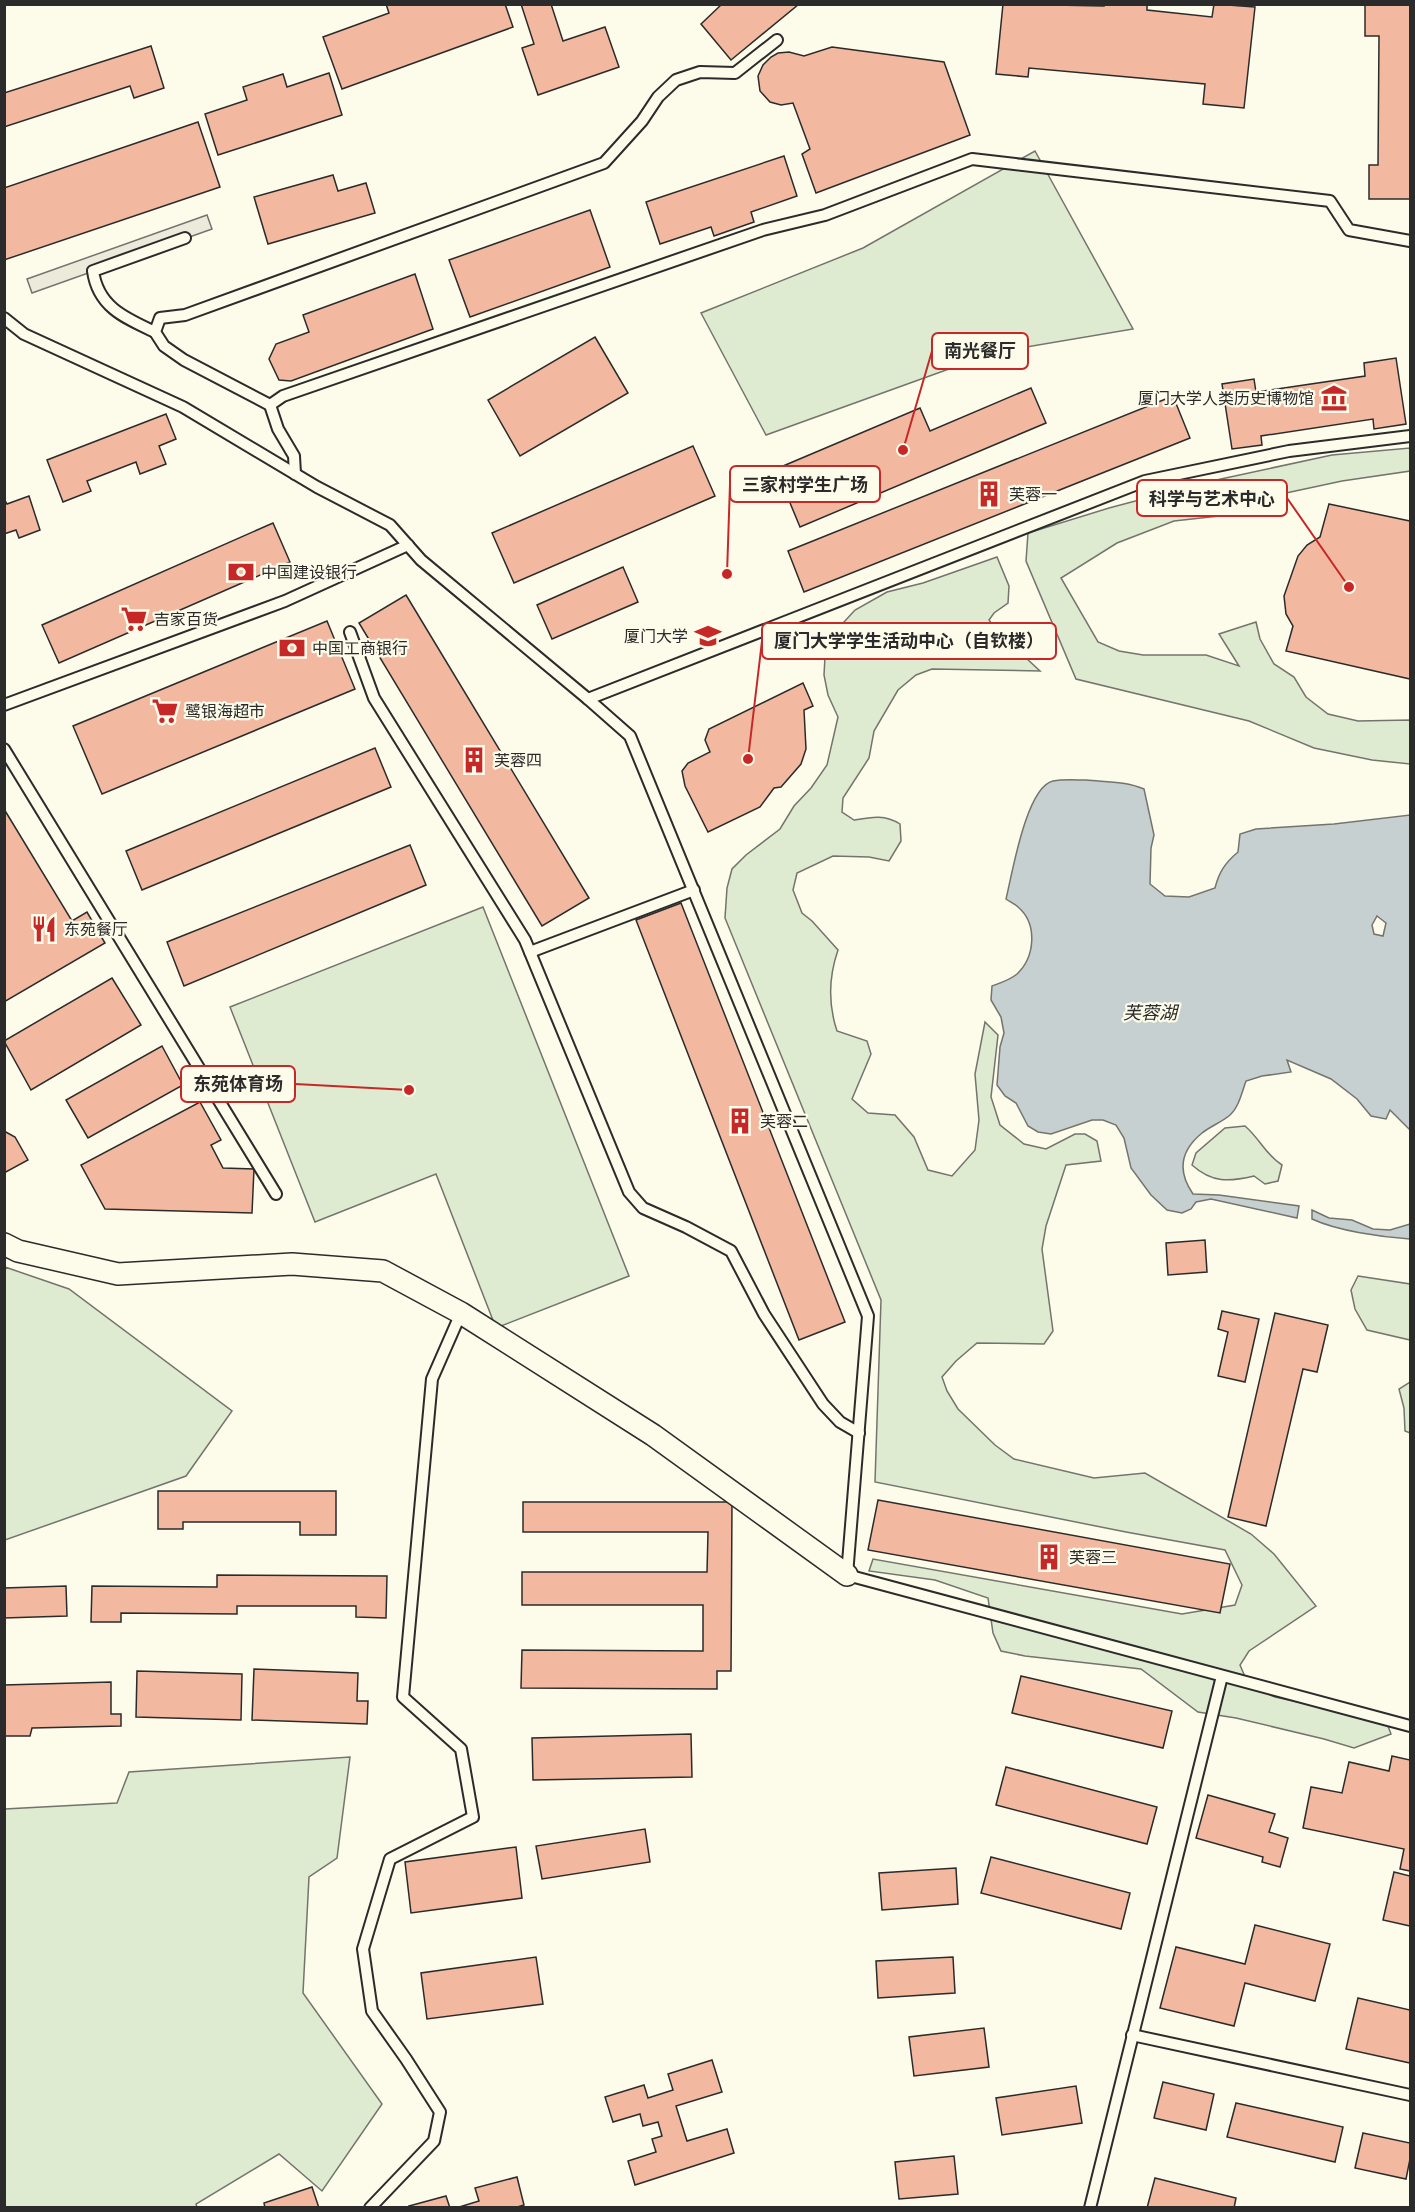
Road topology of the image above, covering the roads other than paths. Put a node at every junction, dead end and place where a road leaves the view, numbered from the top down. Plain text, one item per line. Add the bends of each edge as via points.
1 (777, 40) dead end
2 (185, 238) dead end
3 (1410, 241) edge
4 (4, 318) edge
5 (155, 332) junction
6 (270, 405) junction
7 (1410, 436) edge
8 (296, 474) junction
9 (408, 545) junction
10 (350, 632) dead end
11 (588, 699) junction
12 (4, 705) edge
13 (4, 749) edge
14 (694, 890) junction
15 (530, 952) junction
16 (276, 1194) dead end
17 (4, 1244) edge
18 (461, 1313) junction
19 (859, 1433) junction
20 (847, 1575) junction
21 (1222, 1676) junction
22 (1410, 1726) edge
23 (1132, 2035) junction
24 (1410, 2095) edge
25 (370, 2208) edge
26 (1090, 2208) edge

1 - 5 lane via 735,74 700,72 676,80 657,97 642,121 604,163 185,315 160,318
2 - 5 lane via 93,271 103,299 124,317
3 - 6 lane via 1349,230 1330,201 972,159 825,214 763,230 283,396
4 - 8 lane via 24,334 183,407
5 - 6 lane via 164,346 184,360
6 - 8 lane via 294,456
7 - 11 lane via 1289,451 1145,481
8 - 9 lane via 390,525
9 - 11 lane via 421,561
9 - 12 lane via 285,601
10 - 15 lane via 374,698
11 - 14 lane via 630,736
13 - 16 lane
14 - 15 lane
14 - 19 lane via 868,1316
15 - 19 lane via 628,1192 643,1208 731,1251 764,1314 823,1404 840,1422
17 - 18 street via 18,1251 118,1274 292,1264 383,1271
18 - 20 street via 653,1435
18 - 25 lane via 432,1379 403,1697 461,1749 473,1817 390,1859 363,1949 372,2012 440,2112 434,2141
19 - 20 lane
20 - 21 lane
21 - 22 lane
21 - 23 lane
23 - 24 lane
23 - 26 lane

